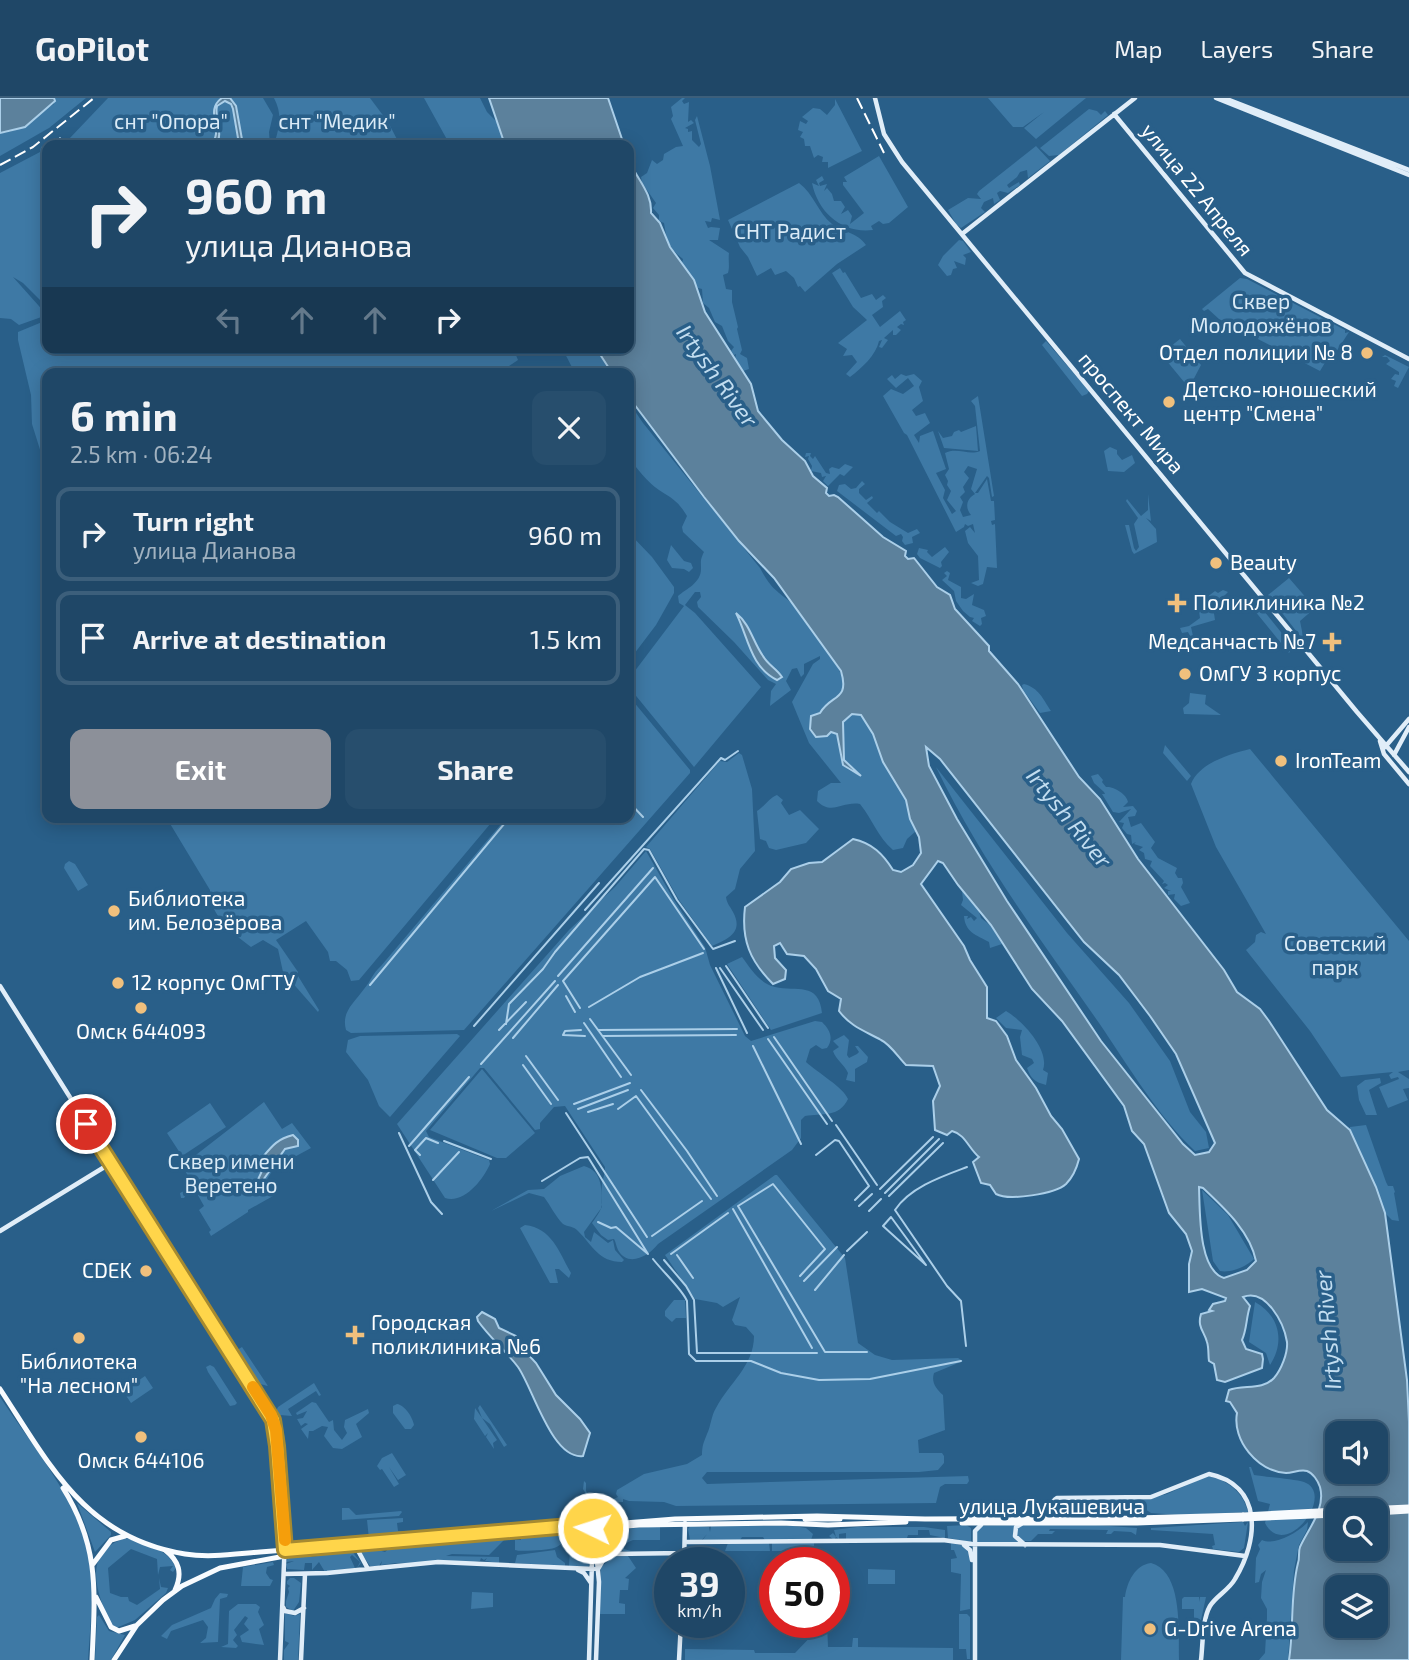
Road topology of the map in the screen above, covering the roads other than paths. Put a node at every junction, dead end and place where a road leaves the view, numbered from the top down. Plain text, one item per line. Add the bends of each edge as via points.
1 (875, 98) edge
2 (1135, 98) edge
3 (1216, 98) edge
4 (1224, 98) edge
5 (1114, 114) junction
6 (1409, 173) edge
7 (962, 234) junction
8 (1409, 359) edge
9 (1409, 719) edge
10 (1409, 727) edge
11 (1384, 751) junction
12 (1394, 755) junction
13 (1400, 761) junction
14 (1394, 766) junction
15 (1409, 772) edge
16 (1409, 784) edge
17 (0, 986) edge
18 (111, 1163) junction
19 (0, 1231) edge
20 (0, 1391) edge
21 (1409, 1509) edge
22 (1388, 1510) edge
23 (1050, 1511) junction
24 (1388, 1512) edge
25 (1325, 1513) edge
26 (1243, 1517) junction
27 (1041, 1519) junction
28 (1060, 1519) junction
29 (685, 1520) junction
30 (861, 1521) junction
31 (962, 1523) junction
32 (1000, 1523) junction
33 (1027, 1523) junction
34 (593, 1527) junction
35 (128, 1537) junction
36 (957, 1541) junction
37 (685, 1542) junction
38 (974, 1544) junction
39 (993, 1545) junction
40 (1026, 1545) junction
41 (355, 1546) junction
42 (685, 1547) edge
43 (163, 1548) junction
44 (260, 1552) junction
45 (245, 1553) junction
46 (285, 1553) junction
47 (654, 1553) edge
48 (1245, 1556) junction
49 (974, 1558) junction
50 (600, 1560) junction
51 (249, 1562) junction
52 (93, 1564) junction
53 (574, 1568) junction
54 (368, 1569) junction
55 (596, 1569) junction
56 (284, 1574) junction
57 (305, 1574) junction
58 (593, 1588) junction
59 (173, 1592) junction
60 (95, 1594) junction
61 (592, 1595) junction
62 (599, 1596) junction
63 (283, 1606) junction
64 (304, 1608) junction
65 (137, 1625) junction
66 (680, 1638) edge
67 (92, 1660) edge
68 (114, 1660) edge
69 (280, 1660) edge
70 (301, 1660) edge
71 (589, 1660) edge
72 (596, 1660) edge
73 (679, 1660) edge
74 (973, 1660) edge
75 (1201, 1660) edge

1 - 7 main road, проспект Мира via 884,134 895,152
2 - 5 main road
3 - 6 main road
4 - 6 main road
5 - 7 main road
5 - 8 main road, улица 22 Апреля via 1245,273
7 - 11 main road, проспект Мира via 1380,740
9 - 11 main road
10 - 12 main road
11 - 12 main road, проспект Мира
11 - 12 main road via 1391,758
11 - 14 main road, проспект Мира
12 - 13 main road, проспект Мира
13 - 14 main road via 1395,759
13 - 15 main road, проспект Мира
14 - 16 main road, проспект Мира
17 - 18 main road
18 - 19 main road
18 - 46 main road via 273,1420
20 - 35 main road via 74,1496
20 - 52 main road via 71,1501
21 - 22 main road
21 - 24 main road
23 - 27 main road
23 - 28 main road
23 - 48 main road via 1056,1498 1151,1497 1209,1474 1235,1486 1248,1499 1251,1527
25 - 26 main road, bridge
26 - 28 main road, улица Лукашевича
26 - 33 main road, улица Лукашевича
27 - 28 main road, улица Лукашевича
27 - 30 main road, улица Лукашевича
29 - 30 main road, улица Лукашевича via 781,1520 817,1525
29 - 34 main road, улица Лукашевича
29 - 37 main road
30 - 31 main road, улица Лукашевича
31 - 32 main road, улица Лукашевича
31 - 38 main road via 971,1527
32 - 33 main road, улица Лукашевича
32 - 38 main road via 976,1527
33 - 40 main road via 1017,1525 1014,1533
34 - 41 main road, улица Лукашевича
34 - 50 main road
34 - 55 main road
35 - 43 main road
35 - 52 main road via 111,1540
36 - 37 main road
36 - 38 main road
36 - 49 main road
37 - 42 main road
38 - 39 main road
38 - 49 main road
39 - 40 main road
39 - 49 main road via 979,1549
40 - 48 main road via 1160,1545
41 - 46 main road, улица Лукашевича
41 - 54 main road
43 - 45 main road, улица Лукашевича via 191,1555
43 - 59 main road via 179,1566
44 - 45 main road, улица Лукашевича
44 - 46 main road, улица Лукашевича
44 - 51 main road
45 - 51 main road via 241,1559
46 - 51 main road, улица Лукашевича
46 - 56 main road
47 - 50 main road via 620,1553
48 - 75 main road via 1235,1579 1209,1608
49 - 74 main road
50 - 55 main road
51 - 59 main road, улица Лукашевича via 207,1572
52 - 60 main road
53 - 54 main road via 439,1562
53 - 55 main road
53 - 58 main road
54 - 57 main road
55 - 58 main road
55 - 62 main road
56 - 57 main road
56 - 63 main road
57 - 64 main road
58 - 61 main road
59 - 65 main road
60 - 65 main road via 111,1628 119,1631
60 - 67 main road
61 - 62 main road
61 - 71 main road
62 - 72 main road
63 - 64 main road via 295,1613
63 - 69 main road
64 - 70 main road
65 - 68 main road
66 - 73 main road

